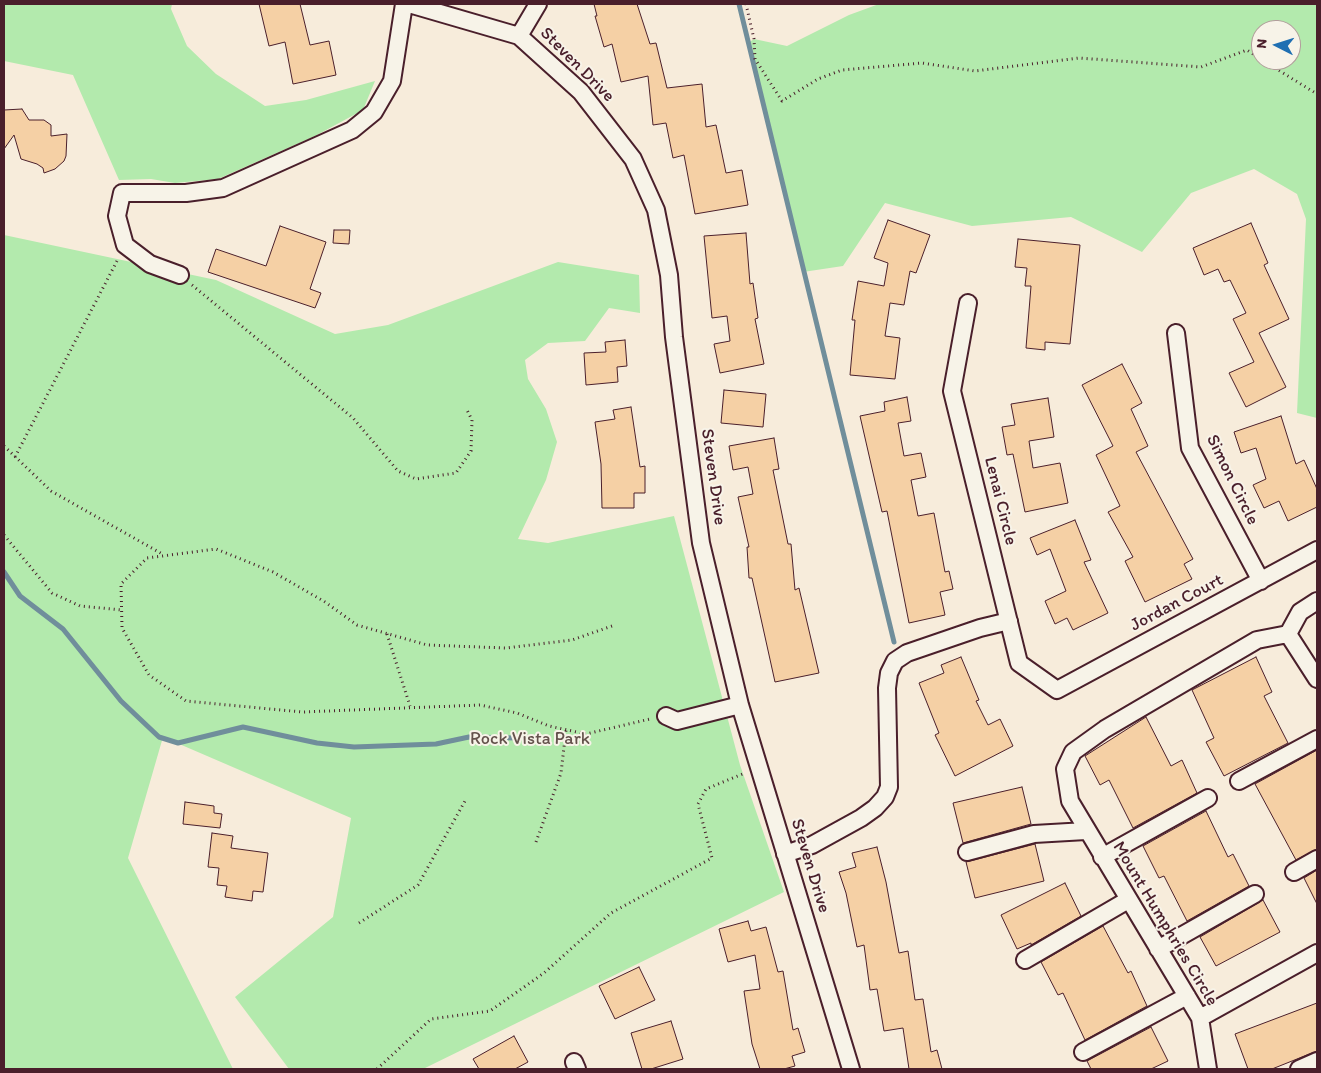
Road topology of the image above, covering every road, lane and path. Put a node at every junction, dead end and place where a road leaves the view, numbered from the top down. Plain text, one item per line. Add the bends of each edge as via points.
1 (404, 4) edge
2 (409, 4) edge
3 (538, 4) edge
4 (746, 4) edge
5 (519, 36) junction
6 (1251, 53) edge
7 (1278, 70) edge
8 (1317, 94) edge
9 (125, 245) junction
10 (180, 275) joint
11 (968, 303) dead end
12 (1176, 333) dead end
13 (468, 410) dead end
14 (4, 446) edge
15 (15, 457) junction
16 (4, 535) edge
17 (1317, 550) edge
18 (164, 555) junction
19 (1261, 580) junction
20 (1317, 601) edge
21 (122, 610) junction
22 (1009, 621) junction
23 (612, 626) dead end
24 (387, 634) junction
25 (1288, 634) junction
26 (1317, 679) edge
27 (1056, 689) joint
28 (740, 705) junction
29 (410, 706) junction
30 (666, 716) joint
31 (566, 730) junction
32 (1317, 738) edge
33 (758, 767) junction
34 (1239, 781) dead end
35 (1208, 798) dead end
36 (465, 801) dead end
37 (1086, 831) junction
38 (536, 842) dead end
39 (967, 852) dead end
40 (785, 854) junction
41 (1102, 858) junction
42 (1317, 859) edge
43 (1294, 872) dead end
44 (1255, 894) dead end
45 (1128, 900) junction
46 (358, 923) dead end
47 (1158, 949) junction
48 (1315, 958) edge
49 (1025, 960) dead end
50 (1187, 996) junction
51 (1200, 1018) junction
52 (1084, 1052) dead end
53 (1317, 1061) edge
54 (377, 1069) edge
55 (851, 1069) edge
56 (1208, 1069) edge
57 (1300, 1069) edge

1 - 9 street via 392,81 374,112 352,130 223,188 186,193 122,193 117,216
2 - 5 street, Steven Drive
3 - 5 street
4 - 6 path via 755,59 782,101 818,79 851,69 922,63 975,71 1079,58 1201,67 1247,50
5 - 28 street, Steven Drive via 581,92 633,158 656,210 669,275 701,543
7 - 8 path
9 - 10 street via 150,264
9 - 15 path
10 - 13 path via 354,418 398,471 416,479 456,473 471,451 472,420
11 - 22 street, Lenai Circle via 952,391
12 - 19 street, Simon Circle via 1190,448
14 - 15 path
15 - 18 path via 51,490
16 - 21 path via 52,593 80,606
17 - 19 street, Jordan Court
18 - 21 path via 147,558 121,584
18 - 24 path via 216,549 273,572 357,625
19 - 27 street, Jordan Court
20 - 25 street via 1300,612
21 - 29 path via 122,628 150,675 186,701 302,712
22 - 27 street, Lenai Circle via 1019,663
22 - 40 street via 907,653 895,661 887,688 889,787 885,797 860,818 812,845
23 - 24 path via 572,640 506,648 427,645
24 - 29 path
25 - 26 street
25 - 37 street, Mount Humphries Circle via 1256,640 1105,728 1073,752 1065,769 1070,801
28 - 30 street via 677,721
28 - 33 street, Steven Drive
29 - 31 path via 480,705 517,712
30 - 31 path via 586,734
31 - 38 path via 561,773
32 - 34 street
33 - 40 street, Steven Drive
33 - 54 path via 706,788 698,804 712,858 612,912 544,973 490,1011 431,1019
35 - 41 street
36 - 46 path via 418,885
37 - 39 street via 1034,834
37 - 41 street, Mount Humphries Circle
40 - 55 street, Steven Drive
41 - 45 street, Mount Humphries Circle
42 - 43 street
44 - 47 street
45 - 47 street, Mount Humphries Circle
45 - 49 street
47 - 50 street, Mount Humphries Circle
48 - 51 street
50 - 51 street, Mount Humphries Circle
50 - 52 street
51 - 56 street, Mount Humphries Circle
53 - 57 street

